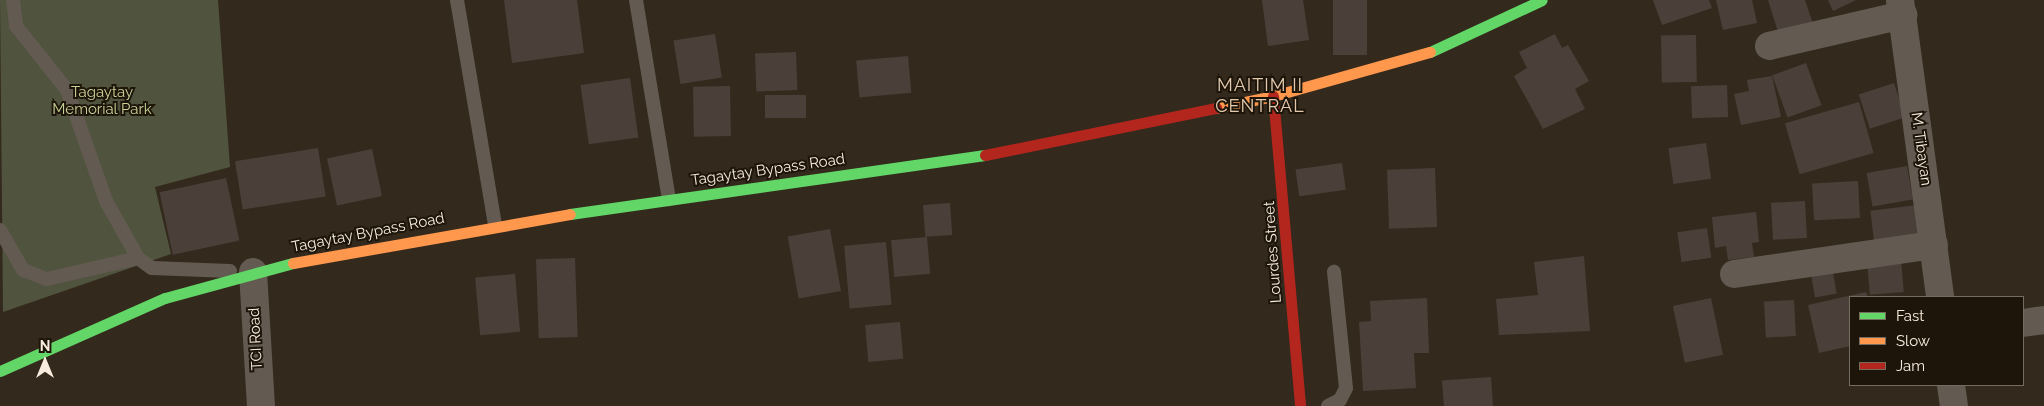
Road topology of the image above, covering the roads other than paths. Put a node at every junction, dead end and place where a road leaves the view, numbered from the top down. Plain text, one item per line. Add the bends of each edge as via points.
1 (14, 0) edge
2 (457, 0) edge
3 (636, 0) edge
4 (1542, 0) edge
5 (1901, 8) edge
6 (1769, 46) dead end
7 (1273, 96) junction
8 (669, 199) junction
9 (495, 225) junction
10 (0, 230) edge
11 (1934, 245) junction
12 (138, 258) junction
13 (253, 272) junction
14 (1334, 272) dead end
15 (1734, 274) dead end
16 (1940, 296) edge
17 (2044, 320) edge
18 (2024, 324) edge
19 (0, 371) edge
20 (1951, 386) edge
21 (261, 406) edge
22 (1300, 406) edge
23 (1328, 406) edge
24 (1954, 406) edge

1 - 12 lane via 16,26 67,90 106,201
2 - 9 lane
3 - 8 lane
4 - 7 main road, Tagaytay Bypass Road via 1414,59
5 - 6 street
5 - 11 street, M. Tibayan
7 - 8 main road, Tagaytay Bypass Road via 982,156
7 - 22 main road, Lourdes Street
8 - 9 main road, Tagaytay Bypass Road
9 - 13 main road, Tagaytay Bypass Road via 394,241
10 - 12 lane via 23,270 47,279
11 - 15 street
11 - 16 street, M. Tibayan
12 - 13 lane via 152,268
13 - 19 main road, Tagaytay Bypass Road via 165,298 104,322
13 - 21 street, TCI Road
14 - 23 lane via 1346,388 1340,400
17 - 18 street
20 - 24 street

